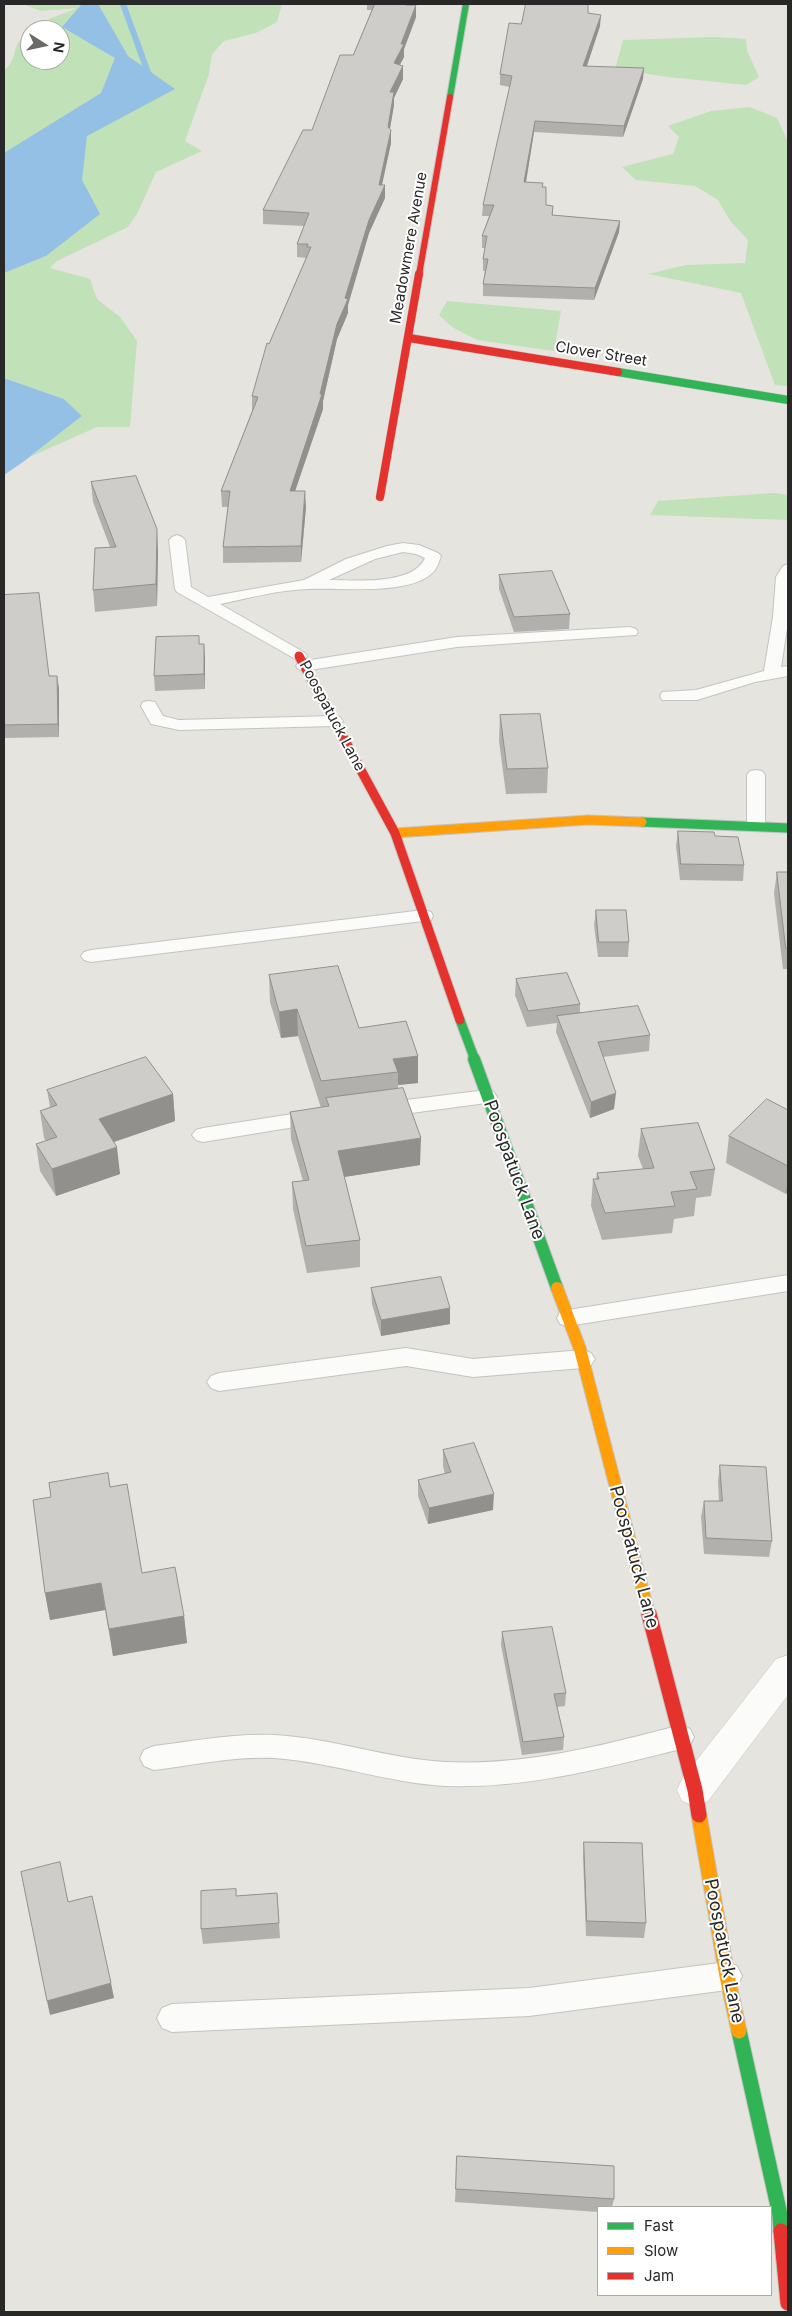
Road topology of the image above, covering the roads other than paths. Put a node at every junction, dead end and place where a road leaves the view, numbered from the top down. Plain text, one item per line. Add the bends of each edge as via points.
1 (466, 4) edge
2 (409, 338) junction
3 (788, 400) edge
4 (380, 497) dead end
5 (177, 540) dead end
6 (788, 569) edge
7 (307, 584) junction
8 (206, 602) junction
9 (630, 632) dead end
10 (302, 661) junction
11 (788, 671) edge
12 (772, 674) junction
13 (668, 696) dead end
14 (149, 706) dead end
15 (334, 721) junction
16 (756, 775) dead end
17 (756, 826) junction
18 (788, 828) edge
19 (395, 833) junction
20 (424, 916) junction
21 (91, 956) dead end
22 (487, 1097) junction
23 (365, 1111) edge
24 (337, 1115) edge
25 (202, 1135) dead end
26 (788, 1283) edge
27 (568, 1318) junction
28 (583, 1359) junction
29 (220, 1382) dead end
30 (788, 1669) edge
31 (681, 1737) junction
32 (154, 1758) dead end
33 (695, 1790) junction
34 (727, 1976) junction
35 (172, 2018) dead end
36 (788, 2303) edge

1 - 2 street, Meadowmere Avenue
2 - 3 street, Clover Street
2 - 4 street, Meadowmere Avenue
5 - 8 lane, Poospatuck Lane via 183,589
6 - 12 lane via 784,577
7 - 7 lane via 399,582 428,570 433,556 412,548 383,550
7 - 8 lane
8 - 10 lane, Poospatuck Lane
9 - 10 lane via 457,642
10 - 15 street, Poospatuck Lane
11 - 12 lane
12 - 13 lane via 697,695
14 - 15 lane via 157,720 179,725
15 - 19 street, Poospatuck Lane
16 - 17 lane
17 - 18 street
17 - 19 street via 588,820
19 - 20 street, Poospatuck Lane
20 - 21 lane
20 - 22 street, Poospatuck Lane
22 - 23 lane
22 - 27 street, Poospatuck Lane
24 - 25 lane
26 - 27 lane
27 - 28 street, Poospatuck Lane
28 - 29 lane via 473,1368 406,1357
28 - 31 street, Poospatuck Lane
30 - 33 street
31 - 32 lane via 571,1762 468,1774 424,1771 288,1748 249,1748
31 - 33 street, Poospatuck Lane
33 - 34 street, Poospatuck Lane
34 - 35 lane via 529,2002
34 - 36 street, Poospatuck Lane via 780,2215

